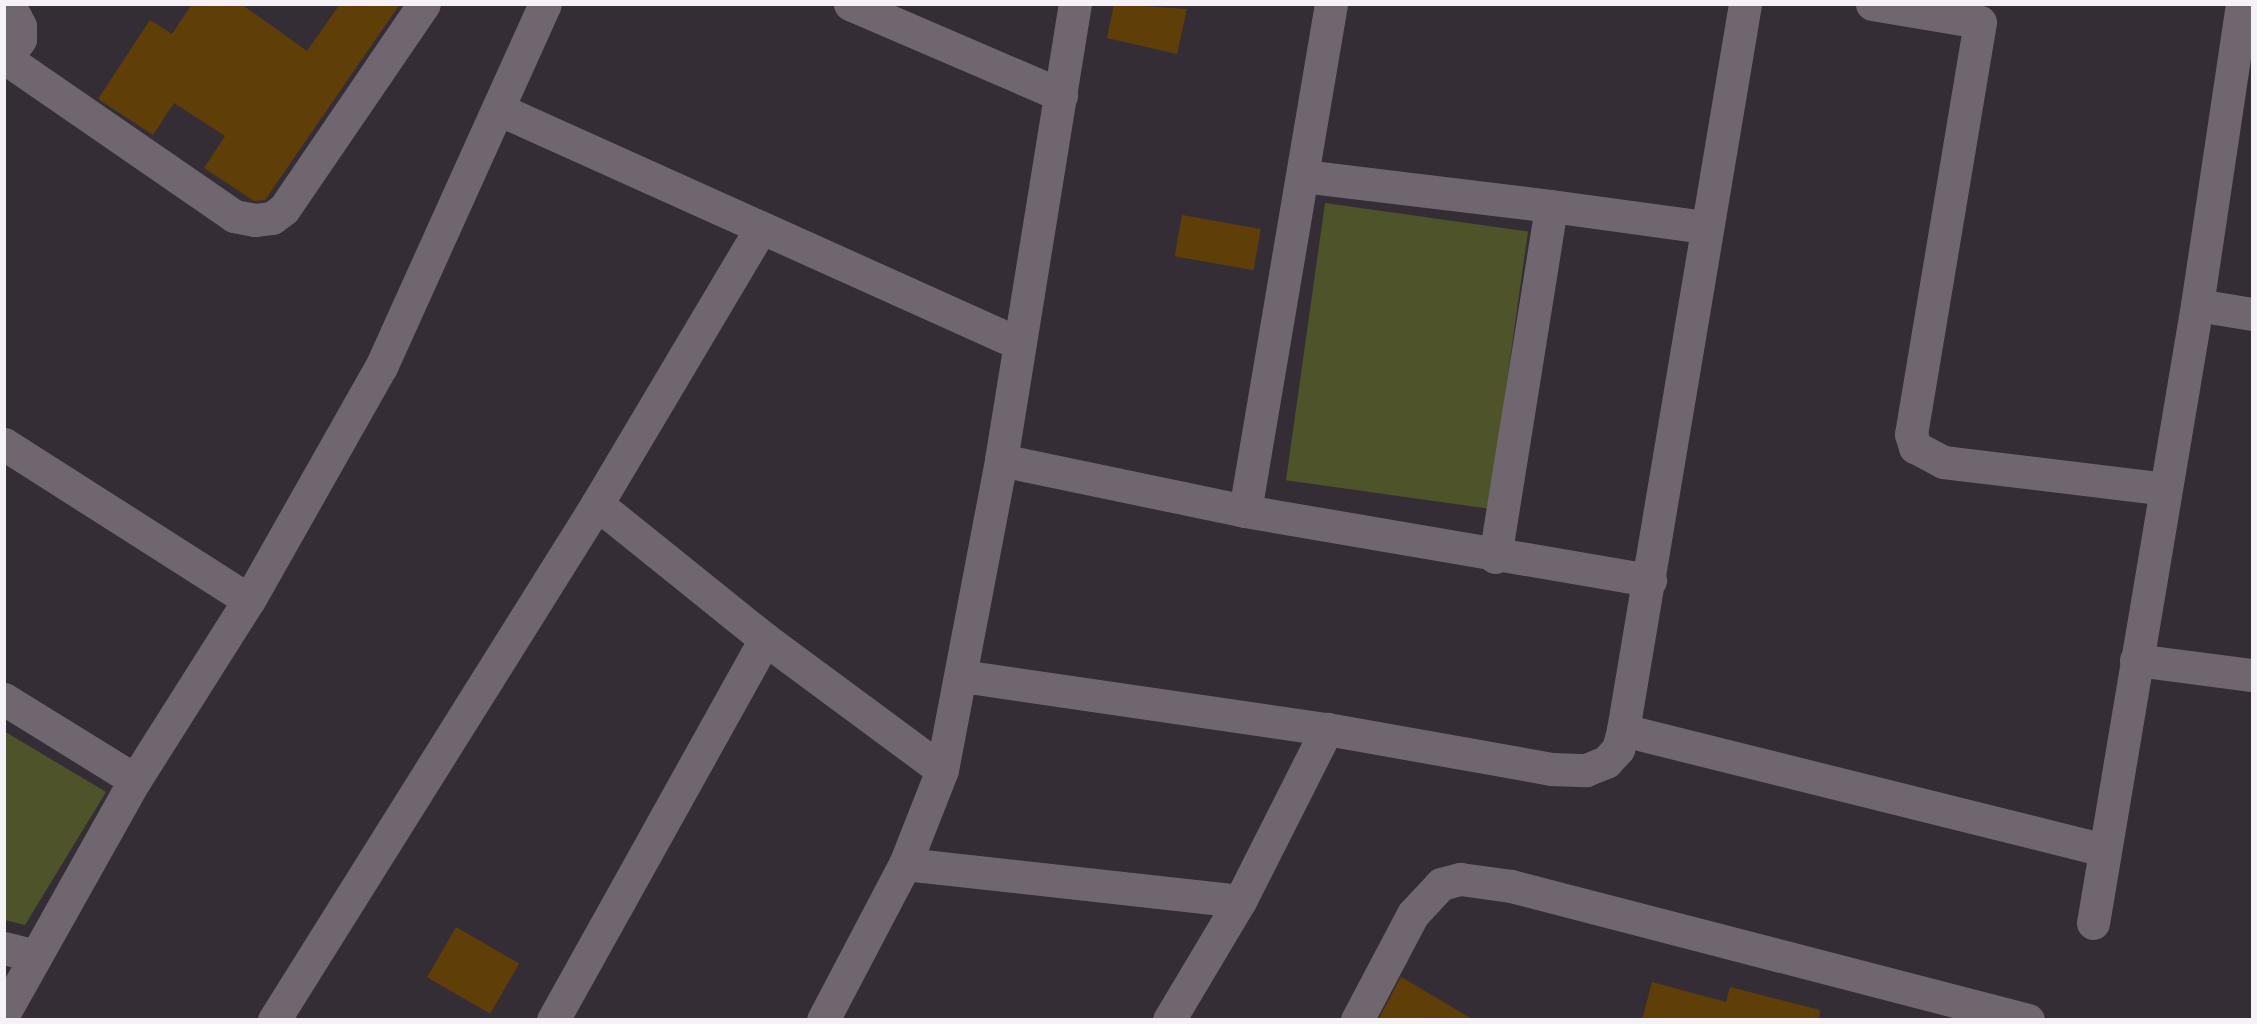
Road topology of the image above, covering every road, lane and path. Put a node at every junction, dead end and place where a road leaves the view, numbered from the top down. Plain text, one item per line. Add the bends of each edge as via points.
1 (9, 4) edge
2 (424, 4) edge
3 (545, 4) edge
4 (850, 4) edge
5 (1076, 4) edge
6 (1331, 4) edge
7 (1745, 4) edge
8 (1872, 4) edge
9 (2242, 4) edge
10 (1982, 13) edge
11 (6, 61) edge
12 (2242, 79) edge
13 (1061, 95) junction
14 (498, 109) junction
15 (1303, 176) junction
16 (1551, 206) junction
17 (1704, 227) junction
18 (760, 229) junction
19 (2197, 305) junction
20 (2253, 314) edge
21 (1018, 343) junction
22 (4, 444) edge
23 (1001, 460) junction
24 (2165, 489) junction
25 (597, 504) junction
26 (1245, 511) junction
27 (1494, 557) junction
28 (1650, 580) junction
29 (249, 600) junction
30 (765, 639) junction
31 (2136, 660) junction
32 (2253, 675) edge
33 (962, 676) junction
34 (4, 699) edge
35 (1327, 729) junction
36 (1623, 730) junction
37 (942, 770) junction
38 (135, 780) junction
39 (2104, 850) junction
40 (905, 864) junction
41 (1240, 901) junction
42 (2093, 923) dead end
43 (20, 952) edge
44 (4, 1013) edge
45 (274, 1020) edge
46 (553, 1020) edge
47 (823, 1020) edge
48 (1169, 1020) edge
49 (1357, 1020) edge
50 (2028, 1020) edge

1 - 11 street via 20,26 16,51
2 - 11 street via 284,208 272,218 234,216
3 - 14 street
4 - 13 street
5 - 13 street
6 - 15 street
7 - 17 street
8 - 10 street
9 - 12 street
10 - 24 street via 1911,434 1915,447 1943,462
12 - 19 street
13 - 21 street
14 - 18 street
14 - 29 street via 381,367
15 - 16 street
15 - 26 street
16 - 17 street
16 - 27 street
17 - 28 street
18 - 21 street
18 - 25 street
19 - 20 street
19 - 24 street
21 - 23 street
22 - 29 street
23 - 26 street
23 - 33 street
24 - 31 street
25 - 30 street
25 - 45 street
26 - 27 street
27 - 28 street
28 - 36 street
29 - 38 street
30 - 37 street
30 - 46 street
31 - 32 street
31 - 39 street
33 - 35 street
33 - 37 street
34 - 38 street
35 - 36 street via 1551,769 1586,770 1606,762 1618,749
35 - 41 street
36 - 39 street
37 - 40 street
38 - 43 street
39 - 42 street
40 - 41 street
40 - 47 street
41 - 48 street
43 - 44 street
49 - 50 street via 1413,914 1441,884 1460,879 1511,886

